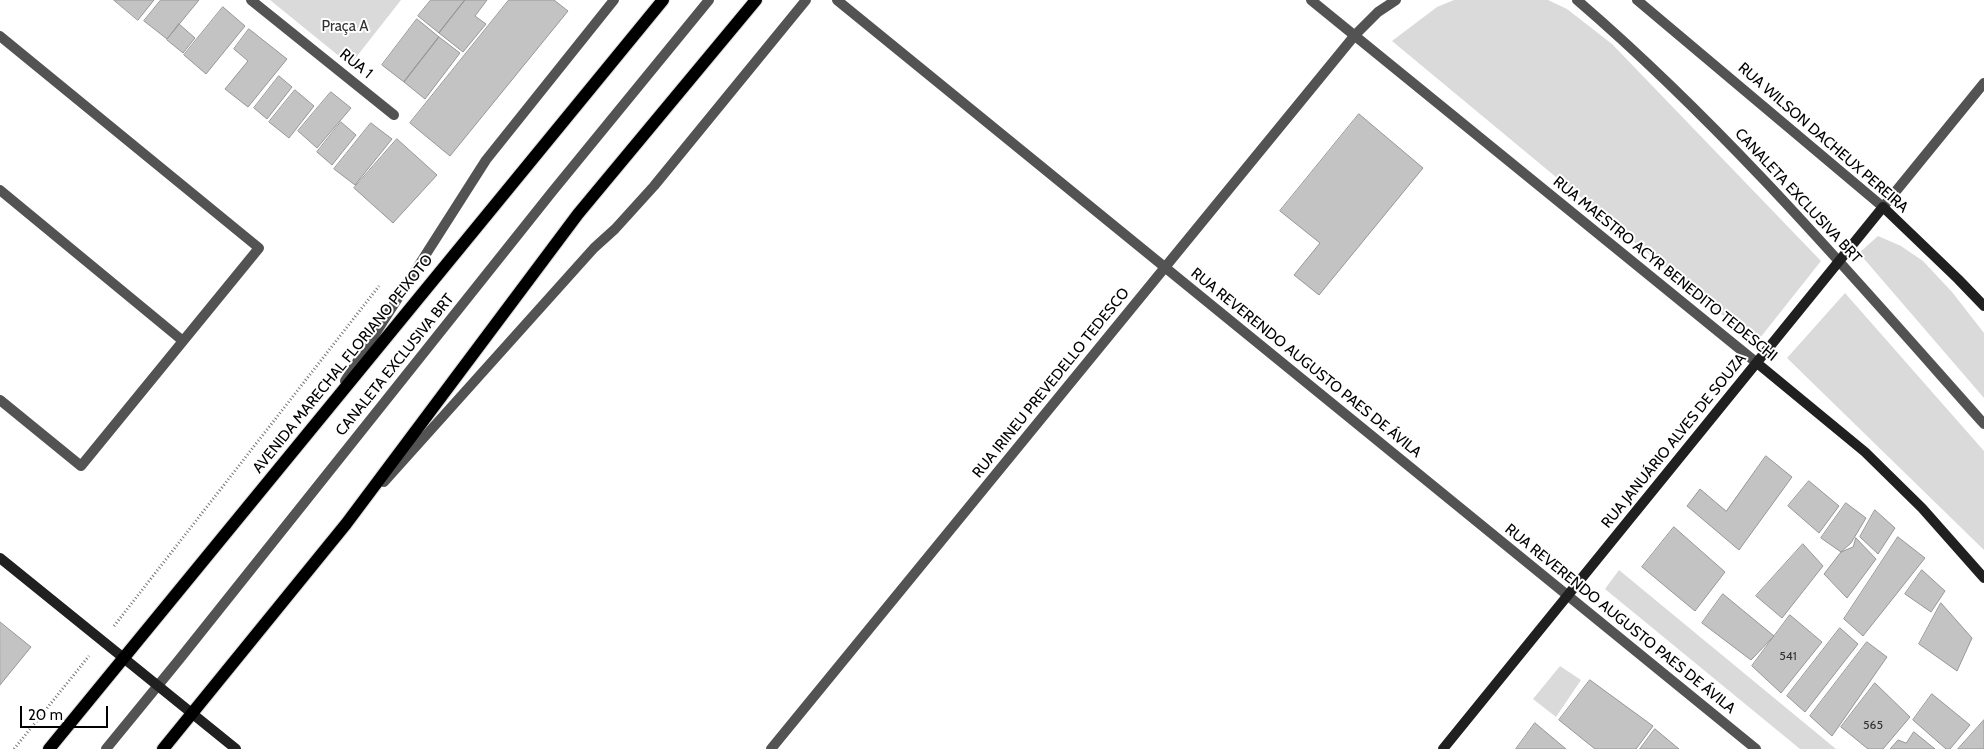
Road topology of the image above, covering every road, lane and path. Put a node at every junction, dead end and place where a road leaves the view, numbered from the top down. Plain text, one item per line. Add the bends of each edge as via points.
1 (251, 0) edge
2 (614, 0) edge
3 (664, 0) edge
4 (709, 0) edge
5 (756, 0) edge
6 (806, 0) edge
7 (837, 0) edge
8 (1311, 0) edge
9 (1396, 0) edge
10 (1577, 0) edge
11 (1637, 0) edge
12 (0, 36) edge
13 (1355, 36) junction
14 (1984, 83) edge
15 (394, 115) dead end
16 (0, 190) edge
17 (1883, 207) junction
18 (1839, 262) junction
19 (1165, 267) junction
20 (383, 281) dead end
21 (1984, 306) edge
22 (183, 341) junction
23 (1756, 363) junction
24 (0, 400) edge
25 (326, 410) junction
26 (1984, 424) edge
27 (346, 524) junction
28 (0, 558) edge
29 (1984, 578) edge
30 (1568, 596) junction
31 (122, 615) dead end
32 (124, 658) junction
33 (158, 686) junction
34 (65, 687) dead end
35 (192, 714) junction
36 (14, 749) edge
37 (49, 749) edge
38 (106, 749) edge
39 (163, 749) edge
40 (236, 749) edge
41 (770, 749) edge
42 (1443, 749) edge
43 (1756, 749) edge

1 - 15 street, RUA 1
2 - 25 street via 486,160
3 - 25 main road, AVENIDA MARECHAL FLORIANO PEIXOTO
4 - 33 street, CANALETA EXCLUSIVA BRT
5 - 27 main road via 578,214
6 - 27 street via 654,186 594,248
7 - 19 street, RUA REVERENDO AUGUSTO PAES DE ÁVILA
8 - 13 street, RUA MAESTRO ACYR BENEDITO TEDESCHI
9 - 13 street via 1378,12
10 - 18 street, CANALETA EXCLUSIVA BRT via 1706,120
11 - 17 street, RUA WILSON DACHEUX PEREIRA
12 - 22 street via 259,248
13 - 19 street, RUA IRINEU PREVEDELLO TEDESCO
13 - 23 street, RUA MAESTRO ACYR BENEDITO TEDESCHI
14 - 17 street, RUA JANUÁRIO ALVES DE SOUZA
16 - 22 street
17 - 18 main road, RUA JANUÁRIO ALVES DE SOUZA
17 - 21 main road, RUA WILSON DACHEUX PEREIRA
18 - 23 main road, RUA JANUÁRIO ALVES DE SOUZA
18 - 26 street, CANALETA EXCLUSIVA BRT
19 - 30 street, RUA REVERENDO AUGUSTO PAES DE ÁVILA
19 - 41 street, RUA IRINEU PREVEDELLO TEDESCO
20 - 31 path
22 - 24 street via 81,466
23 - 29 main road, RUA MAESTRO ACYR BENEDITO TEDESCHI via 1865,452 1922,508
23 - 30 main road, RUA JANUÁRIO ALVES DE SOUZA
25 - 32 main road, AVENIDA MARECHAL FLORIANO PEIXOTO
27 - 35 main road
28 - 32 main road
30 - 42 main road, RUA JANUÁRIO ALVES DE SOUZA
30 - 43 street, RUA REVERENDO AUGUSTO PAES DE ÁVILA
32 - 33 main road
32 - 37 main road, AVENIDA MARECHAL FLORIANO PEIXOTO
33 - 35 main road
33 - 38 street, CANALETA EXCLUSIVA BRT
34 - 36 path
35 - 39 main road
35 - 40 main road

